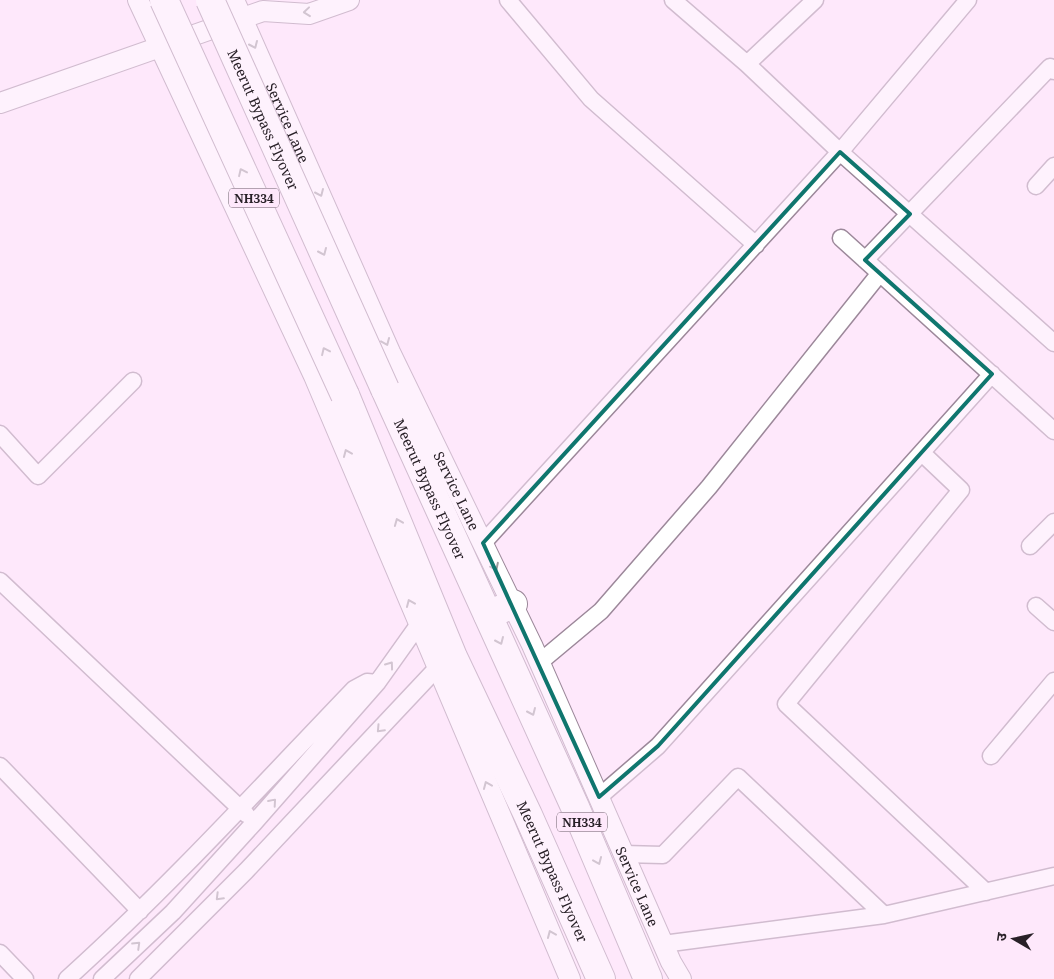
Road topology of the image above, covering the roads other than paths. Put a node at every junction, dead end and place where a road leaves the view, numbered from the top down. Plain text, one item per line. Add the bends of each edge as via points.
1 (138, 0) edge
2 (164, 0) edge
3 (210, 0) edge
4 (349, 0) edge
5 (508, 0) edge
6 (673, 0) edge
7 (815, 0) edge
8 (968, 0) edge
9 (270, 6) edge
10 (238, 9) edge
11 (160, 46) junction
12 (747, 64) junction
13 (1053, 67) edge
14 (0, 102) edge
15 (840, 152) junction
16 (1054, 166) edge
17 (1036, 186) dead end
18 (910, 214) junction
19 (841, 238) dead end
20 (756, 244) junction
21 (866, 260) junction
22 (880, 273) junction
23 (1054, 343) edge
24 (992, 374) junction
25 (133, 381) dead end
26 (1054, 431) edge
27 (0, 434) edge
28 (922, 453) junction
29 (1054, 522) edge
30 (483, 543) junction
31 (1030, 546) dead end
32 (0, 581) edge
33 (512, 604) junction
34 (1036, 606) dead end
35 (488, 615) junction
36 (427, 620) junction
37 (1054, 622) edge
38 (540, 662) junction
39 (445, 663) junction
40 (1054, 681) edge
41 (377, 683) junction
42 (991, 756) dead end
43 (0, 766) edge
44 (599, 797) junction
45 (239, 808) junction
46 (254, 823) junction
47 (227, 852) junction
48 (624, 854) junction
49 (246, 871) junction
50 (1054, 876) edge
51 (986, 892) junction
52 (140, 911) junction
53 (172, 912) junction
54 (884, 915) junction
55 (188, 928) junction
56 (663, 944) junction
57 (0, 953) edge
58 (25, 979) edge
59 (67, 979) edge
60 (102, 979) edge
61 (138, 979) edge
62 (570, 979) edge
63 (600, 979) edge
64 (648, 979) edge
65 (681, 979) edge

1 - 11 street
36 -> 2 highway, NH334, bridge via 345,395
3 -> 35 highway, Meerut Bypass Flyover / NH334, bridge
4 -> 9 street via 309,14
5 - 20 street via 591,99
6 - 12 street
7 - 12 street
8 - 15 street
9 - 10 street
10 - 11 street
10 -> 30 street, Service Lane via 390,352
11 - 14 street
36 -> 11 street
12 - 15 street
13 - 18 street
15 - 18 street
15 - 20 street
16 - 17 street
18 - 21 street
18 - 23 street
19 - 21 street
20 - 30 street
21 - 22 street
22 - 24 street
22 - 38 street via 709,487 601,611
24 - 26 street
24 - 28 street
25 - 27 street via 38,476
28 - 44 street via 658,746
28 - 51 street via 962,490 786,704
29 - 31 street
30 -> 33 street, Service Lane
32 - 45 street
33 - 35 highway
33 - 38 street, Service Lane
34 - 37 street
35 -> 64 highway, Meerut Bypass Flyover / NH334
36 - 39 highway, NH334
41 -> 36 street
38 - 44 street, Service Lane
39 -> 49 street
62 -> 39 street
39 - 63 highway, Meerut Bypass Flyover / NH334 via 528,816
40 - 42 street
41 - 45 street via 367,682 354,689
46 -> 41 street
43 - 52 street
44 - 48 street, Service Lane
45 - 46 street
45 - 52 street
46 - 47 street
47 - 49 street
47 - 53 street
48 - 54 street via 663,855 738,777
48 - 56 street, Service Lane
49 -> 55 street
50 - 51 street
51 - 54 street
52 - 59 street
53 - 55 street
60 -> 53 street
54 - 56 street
55 - 61 street
56 - 65 street, Service Lane
57 - 58 street

